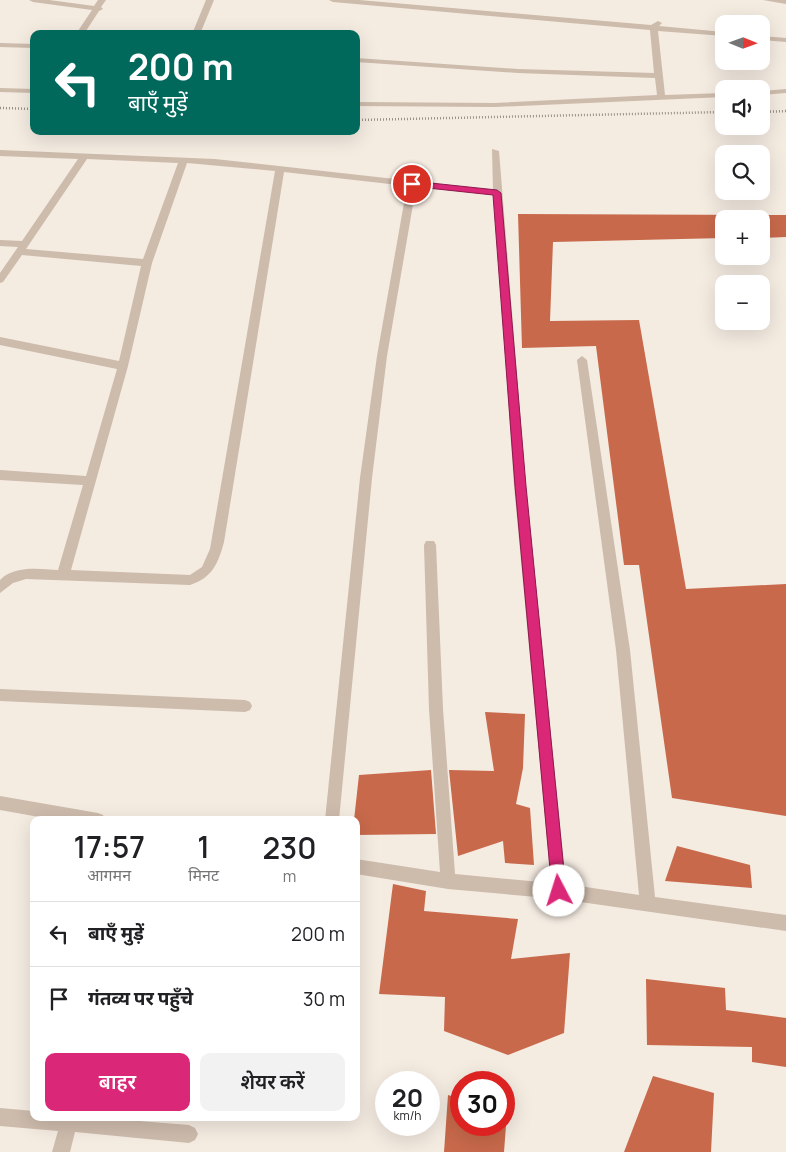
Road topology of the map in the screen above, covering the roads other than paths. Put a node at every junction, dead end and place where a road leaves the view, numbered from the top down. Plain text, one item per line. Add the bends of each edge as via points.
1 (34, 0) edge
2 (102, 0) edge
3 (210, 0) edge
4 (333, 0) edge
5 (767, 0) edge
6 (786, 2) edge
7 (98, 8) junction
8 (656, 25) junction
9 (83, 30) edge
10 (198, 30) edge
11 (715, 33) edge
12 (770, 39) edge
13 (786, 40) edge
14 (0, 45) edge
15 (30, 46) edge
16 (360, 60) edge
17 (657, 76) junction
18 (0, 90) edge
19 (30, 91) edge
20 (786, 91) edge
21 (770, 92) edge
22 (715, 96) edge
23 (661, 99) junction
24 (360, 104) edge
25 (495, 151) dead end
26 (0, 153) edge
27 (85, 155) junction
28 (184, 160) junction
29 (280, 170) junction
30 (412, 184) junction
31 (497, 193) junction
32 (0, 243) edge
33 (23, 248) junction
34 (147, 263) junction
35 (0, 280) edge
36 (0, 340) edge
37 (582, 360) dead end
38 (123, 366) junction
39 (0, 474) edge
40 (91, 481) junction
41 (430, 545) dead end
42 (63, 575) junction
43 (0, 588) edge
44 (0, 695) edge
45 (245, 706) dead end
46 (0, 803) edge
47 (75, 816) edge
48 (332, 816) edge
49 (360, 867) edge
50 (448, 881) junction
51 (559, 891) junction
52 (648, 905) junction
53 (786, 923) edge
54 (0, 1117) edge
55 (30, 1120) edge
56 (39, 1121) edge
57 (69, 1124) junction
58 (189, 1134) dead end
59 (61, 1152) edge

1 - 7 street
2 - 7 street
3 - 10 street
4 - 8 street
5 - 6 street
7 - 9 street
8 - 11 street
8 - 17 street
12 - 13 street
14 - 15 street
16 - 17 street
17 - 23 street
18 - 19 street
20 - 21 street
22 - 23 street
23 - 24 street via 477,105
25 - 31 street
26 - 27 street
27 - 28 street
27 - 33 street
28 - 29 street
28 - 34 street
29 - 30 street
29 - 42 street via 218,542 208,570 190,580
30 - 31 street
30 - 48 street via 382,356 366,478
31 - 51 street via 520,486
32 - 33 street
33 - 34 street
33 - 35 street
34 - 38 street
36 - 38 street
37 - 52 street via 623,650
38 - 40 street
39 - 40 street
40 - 42 street
41 - 50 street via 436,708
42 - 43 street via 38,573 15,576
44 - 45 street
46 - 47 street
49 - 50 street
50 - 51 street
51 - 52 street
52 - 53 street
54 - 55 street
56 - 57 street
57 - 58 street
57 - 59 street

